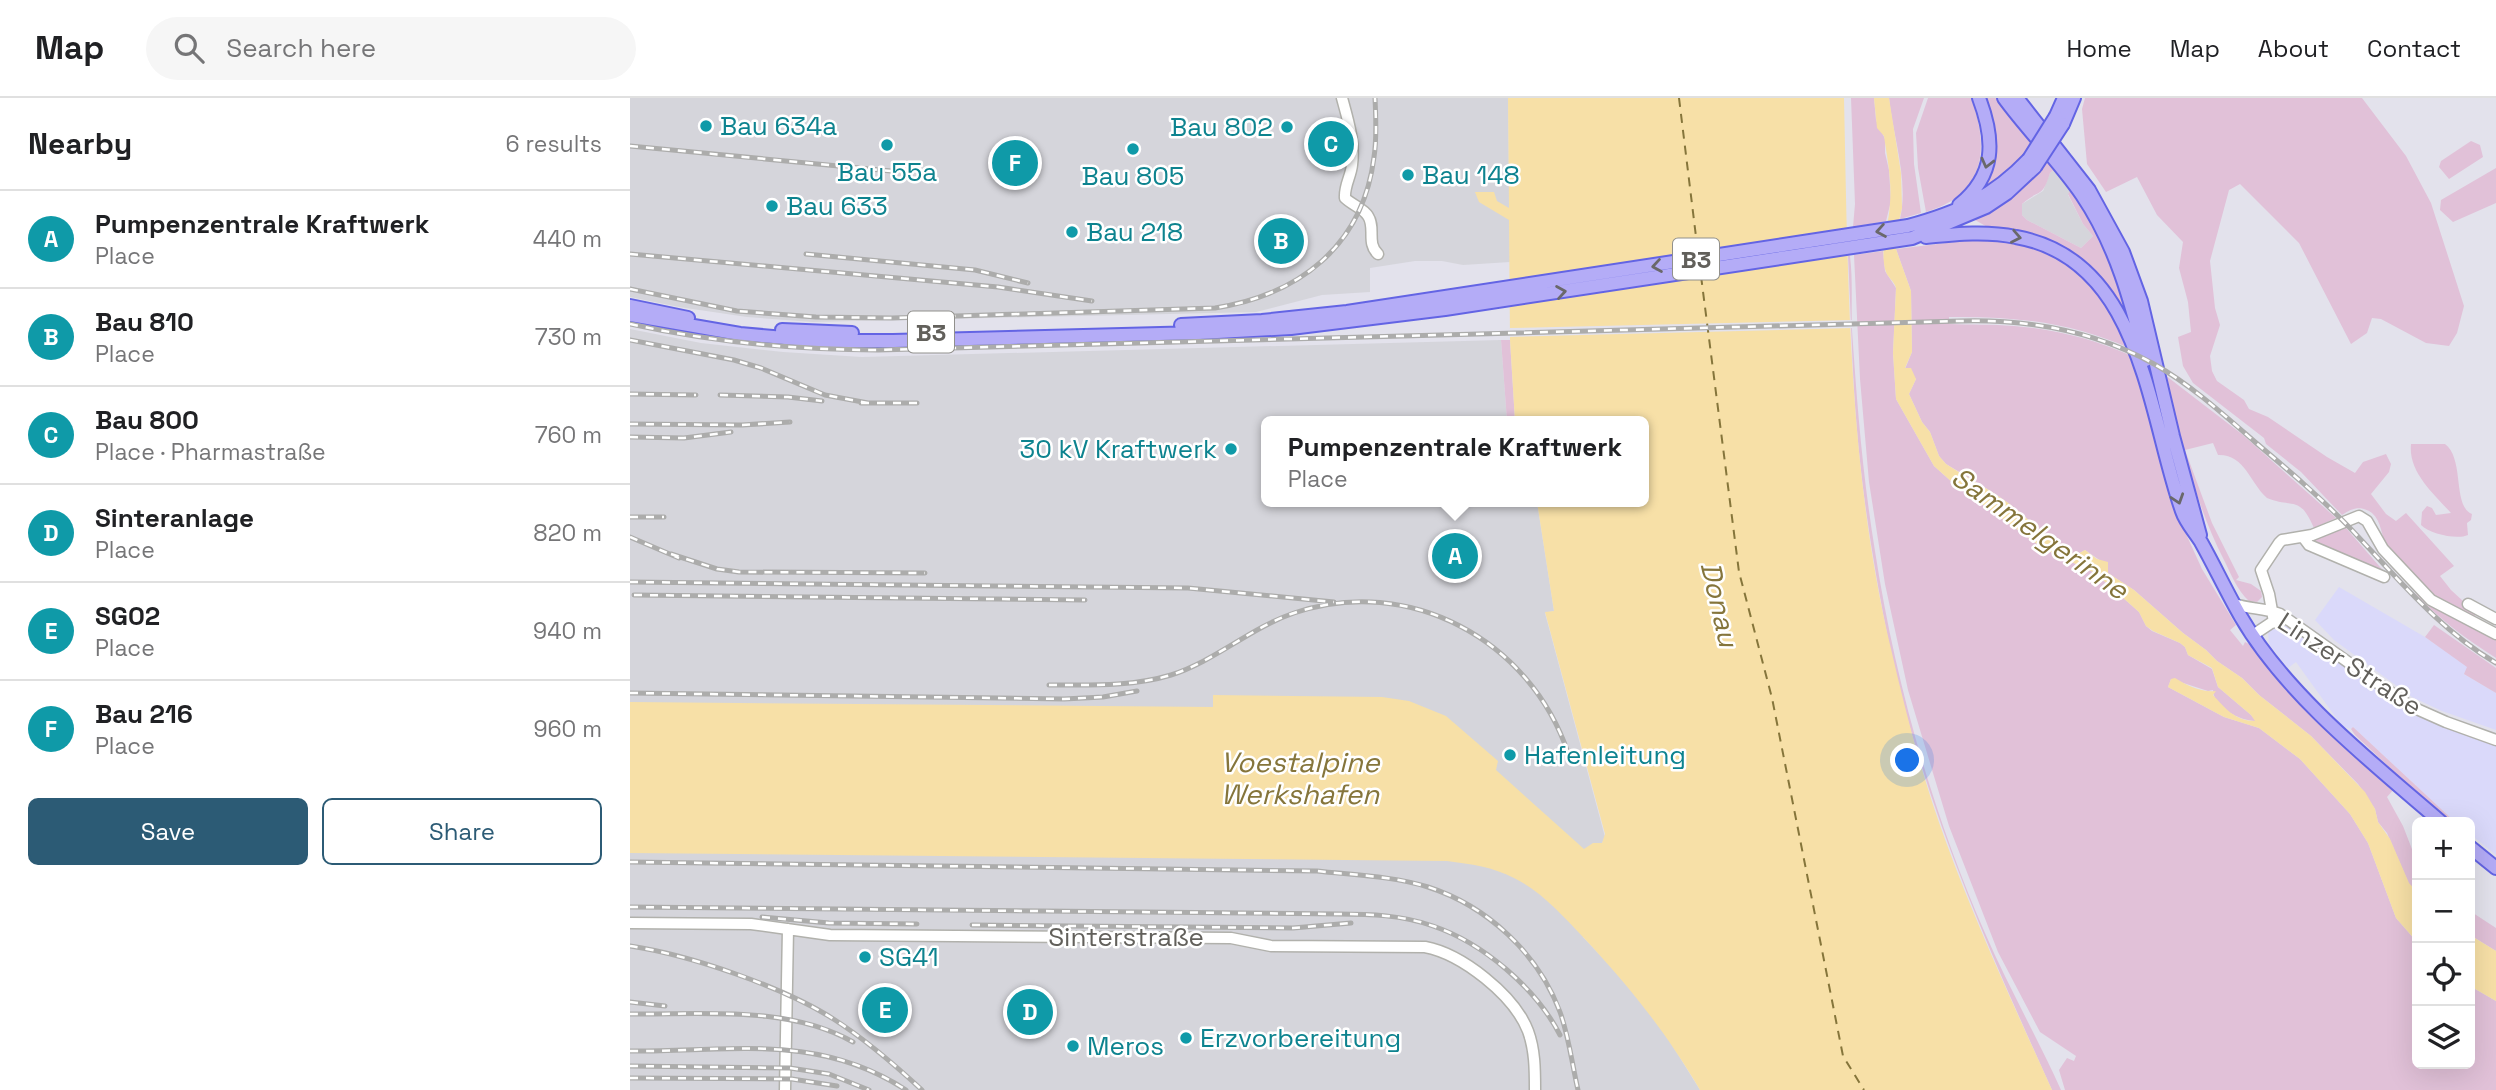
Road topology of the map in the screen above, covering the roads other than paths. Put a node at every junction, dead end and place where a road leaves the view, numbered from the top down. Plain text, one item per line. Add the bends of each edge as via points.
1 (1342, 98) edge
2 (1979, 98) edge
3 (2004, 98) edge
4 (2017, 98) edge
5 (2064, 98) edge
6 (2074, 98) edge
7 (2060, 120) junction
8 (1948, 224) junction
9 (1378, 254) dead end
10 (1444, 304) junction
11 (630, 306) edge
12 (630, 315) edge
13 (2152, 401) junction
14 (2303, 537) junction
15 (2201, 542) junction
16 (2384, 577) dead end
17 (2234, 604) junction
18 (2468, 604) dead end
19 (2273, 616) junction
20 (2496, 619) edge
21 (2249, 630) junction
22 (2496, 634) edge
23 (2496, 740) edge
24 (2435, 817) edge
25 (2475, 851) edge
26 (2496, 868) edge
27 (630, 923) edge
28 (788, 929) junction
29 (785, 1090) edge
30 (1535, 1090) edge

1 - 9 street via 1353,142 1345,198 1368,215 1371,242
2 -> 8 main road via 1990,132 1988,163 1976,189
3 - 13 main road, B3 via 2068,176 2102,229 2128,292
4 - 15 main road, B3 via 2089,190 2123,252 2141,301
5 - 7 main road, B3
6 - 7 main road, B3
7 - 8 main road, B3, bridge via 2045,154 1996,201
8 -> 10 main road, B3 via 1908,226
10 -> 8 main road, B3 via 1912,238
8 -> 13 main road, B3 via 2018,237 2051,248 2080,267 2121,318
10 - 11 main road, B3 via 1243,322 892,333 785,330
10 - 12 main road, B3 via 1389,317 1244,331 870,341 740,334
13 -> 15 main road, B3 via 2181,509
14 - 16 street via 2309,545
14 - 19 street via 2282,540 2262,567
14 - 22 street via 2353,516 2364,517 2383,549 2431,600
15 - 17 main road, B3
17 - 19 street
17 - 21 main road, B3
18 - 20 street
19 - 21 street, Linzer Straße
19 - 23 street, Linzer Straße via 2296,625 2410,706
21 - 24 main road, B3 via 2325,718
25 - 26 main road
27 - 28 street, Sinterstraße via 751,924
28 - 29 street
28 - 30 street, Sinterstraße via 830,935 1231,938 1271,946 1441,950 1465,963 1522,1019 1535,1058

